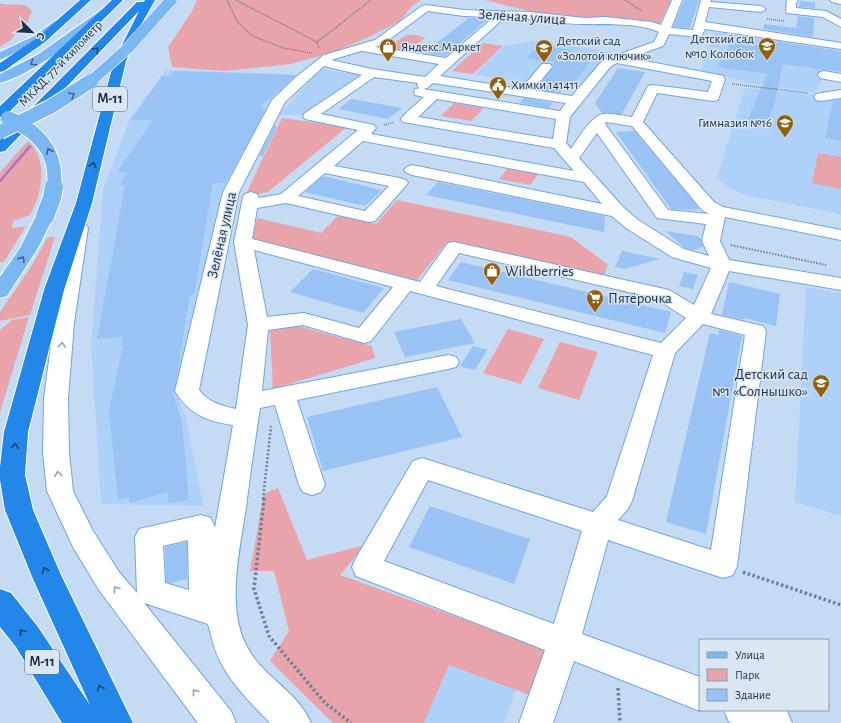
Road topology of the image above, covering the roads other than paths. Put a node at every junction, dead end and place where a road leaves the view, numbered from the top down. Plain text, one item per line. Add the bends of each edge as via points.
1 (86, 0) edge
2 (144, 0) edge
3 (150, 0) edge
4 (171, 0) edge
5 (677, 0) edge
6 (835, 0) edge
7 (778, 1) edge
8 (792, 1) edge
9 (841, 1) edge
10 (706, 2) edge
11 (494, 3) dead end
12 (114, 4) edge
13 (430, 4) edge
14 (761, 9) dead end
15 (481, 13) junction
16 (502, 14) junction
17 (529, 15) junction
18 (63, 20) junction
19 (597, 20) junction
20 (841, 24) edge
21 (701, 25) junction
22 (517, 26) dead end
23 (588, 31) dead end
24 (657, 36) junction
25 (841, 46) edge
26 (362, 48) junction
27 (0, 57) edge
28 (322, 58) junction
29 (615, 59) junction
30 (448, 62) junction
31 (546, 67) dead end
32 (0, 68) edge
33 (372, 73) junction
34 (824, 75) dead end
35 (841, 78) edge
36 (0, 79) edge
37 (429, 80) junction
38 (524, 93) junction
39 (434, 94) junction
40 (841, 94) edge
41 (823, 96) road end
42 (576, 101) junction
43 (0, 114) edge
44 (563, 116) junction
45 (636, 122) junction
46 (597, 123) junction
47 (0, 132) edge
48 (365, 132) junction
49 (558, 144) junction
50 (0, 148) edge
51 (572, 158) junction
52 (322, 168) junction
53 (412, 170) dead end
54 (587, 178) junction
55 (286, 198) junction
56 (84, 203) junction
57 (618, 212) junction
58 (716, 216) junction
59 (841, 235) edge
60 (243, 242) junction
61 (722, 264) junction
62 (837, 275) edge
63 (414, 287) junction
64 (0, 292) edge
65 (699, 317) junction
66 (258, 325) junction
67 (665, 351) junction
68 (448, 362) dead end
69 (279, 396) junction
70 (248, 411) junction
71 (312, 485) dead end
72 (598, 525) junction
73 (0, 603) edge
74 (564, 642) junction
75 (699, 694) edge
76 (744, 711) edge
77 (82, 723) edge
78 (116, 723) edge
79 (219, 723) edge
80 (294, 723) edge
81 (536, 723) edge
82 (775, 723) edge

1 - 18 highway
50 -> 2 highway, МКАД, 77-й километр
56 -> 3 highway, М-11 via 120,61
47 -> 4 main road, bridge via 80,90 129,48
5 - 24 street
6 - 9 street
7 - 8 street
8 - 20 street via 791,11 826,14
10 - 14 street
10 - 21 street
11 - 15 street
12 -> 36 main road via 55,49
12 - 43 highway, МКАД, 77-й километр
13 - 15 street, Зелёная улица
13 - 26 street, Зелёная улица via 379,42
15 - 16 street, Зелёная улица
16 - 17 street, Зелёная улица
16 - 30 street
17 - 19 street, Зелёная улица
17 - 22 street
18 - 27 main road via 38,38
18 - 32 highway via 41,40
19 - 23 street
19 - 24 street, Зелёная улица via 652,25
21 - 24 street, Зелёная улица via 698,34
21 - 25 street
24 - 29 street via 658,44
26 - 28 street, Зелёная улица
26 - 30 street
28 - 33 street via 349,69
28 - 70 street, Зелёная улица via 280,100 231,192 187,390 192,400 214,413
29 - 42 street via 607,64
29 - 45 street via 719,79 713,97 653,89
30 - 37 street
31 - 38 street
33 - 37 street
33 - 48 street via 310,116
34 - 35 street
37 - 38 street
37 - 39 street via 416,91
38 - 42 street
39 - 44 street
39 - 49 street via 408,119
40 - 41 street
42 - 44 street
64 -> 43 main road, bridge via 29,248 46,216 54,192 55,169 51,154 32,130
44 - 49 street
45 - 46 street via 603,118
45 - 58 street
46 - 51 street
46 - 58 street via 663,214
48 - 52 street
48 - 54 street
49 - 51 street
51 - 54 street
52 - 55 street
52 - 55 street via 400,183 370,217
53 - 57 street
54 - 57 street
55 - 60 street via 250,200
78 -> 56 highway, М-11 via 48,579 19,510 12,475 16,432 54,290
79 -> 56 street, М-11 via 109,580 83,539 60,491 56,453 56,398 64,323
57 - 61 street via 651,237 678,253
58 - 59 street
58 - 61 street via 711,241
60 - 63 street
60 - 66 street
61 - 62 street
61 - 65 street
63 - 65 street via 454,247 662,294
63 - 66 street via 364,336 304,319
63 - 67 street
65 - 67 street
65 - 72 street via 756,330 723,566
66 - 70 street
67 - 72 street via 619,501
68 - 69 street
69 - 70 street
69 - 71 street
70 - 80 street via 221,577 213,611 232,652 251,679
72 - 74 street
72 - 74 street via 422,468 366,567
77 -> 73 highway, М-11 via 27,637
74 - 75 street
74 - 81 street
76 - 82 street

